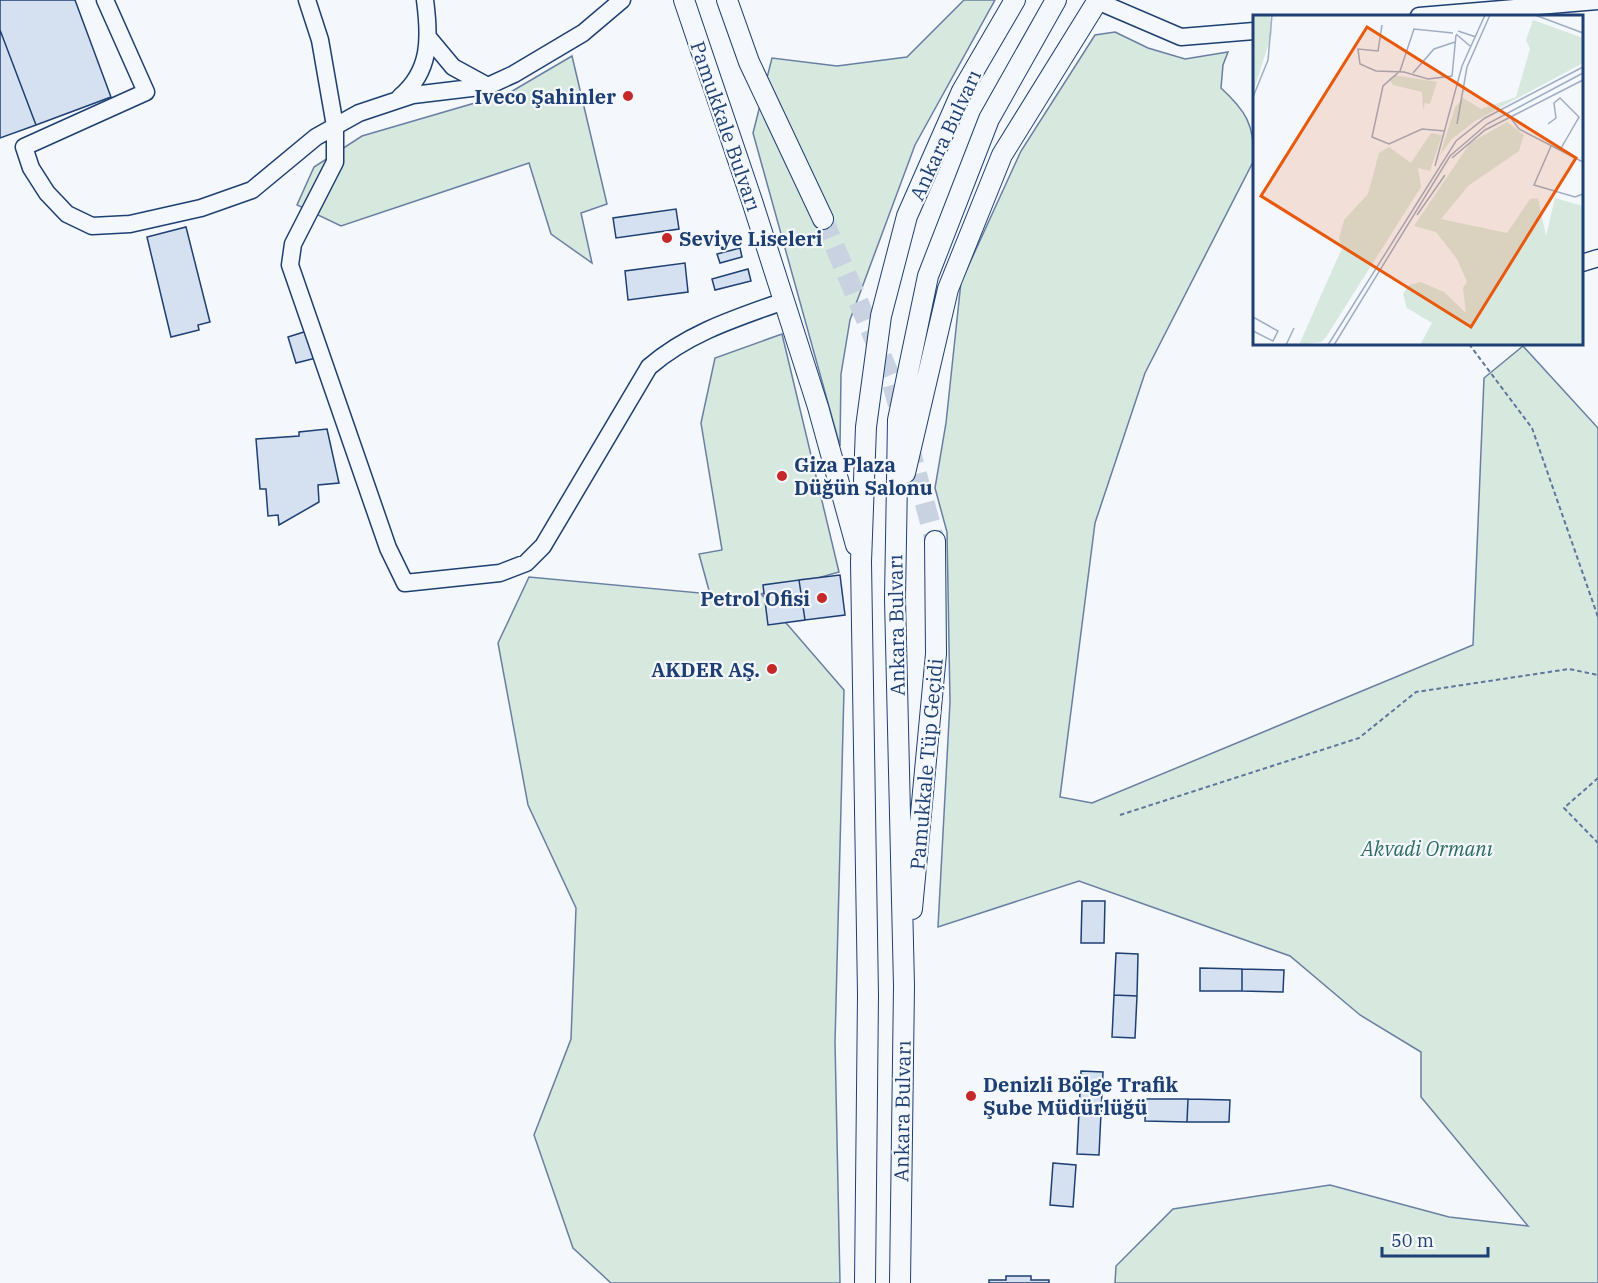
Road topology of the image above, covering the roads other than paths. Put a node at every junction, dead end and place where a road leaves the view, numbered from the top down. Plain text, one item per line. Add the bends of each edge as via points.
1 (105, 0) edge
2 (307, 0) edge
3 (425, 0) edge
4 (622, 0) edge
5 (684, 0) edge
6 (728, 0) edge
7 (1015, 0) edge
8 (1056, 0) edge
9 (1097, 1) edge
10 (1598, 1) edge
11 (1481, 5) edge
12 (1425, 15) edge
13 (1253, 31) edge
14 (428, 37) junction
15 (488, 86) junction
16 (396, 101) junction
17 (335, 126) junction
18 (823, 219) tunnel mouth
19 (1598, 258) edge
20 (1583, 262) edge
21 (784, 301) junction
22 (895, 516) junction
23 (934, 541) tunnel mouth
24 (861, 562) junction
25 (903, 986) junction
26 (865, 1283) edge
27 (900, 1283) edge

1 - 17 lane via 146,92 24,147 31,168 47,193 67,214 92,226 130,224 201,208 252,190 279,165
2 - 17 lane via 320,40
3 - 14 lane
4 - 15 lane via 583,33
5 - 21 main road, Pamukkale Bulvarı
6 - 18 main road via 749,62
7 - 24 main road, Ankara Bulvarı via 962,91 907,216 879,327 866,427
8 - 22 main road, Ankara Bulvarı via 989,119 928,276 898,420
9 - 13 lane via 1181,37
9 - 22 main road via 1002,155 952,279
10 - 11 lane
11 - 12 lane
14 - 15 lane via 453,67
14 - 16 lane via 427,60 419,77
15 - 16 lane via 413,95
16 - 17 lane
17 - 21 lane via 335,162 293,244 290,265 388,548 405,583 500,573 526,563 543,546 649,367 697,334
19 - 20 lane
21 - 24 main road, Pamukkale Bulvarı
22 - 25 main road, Ankara Bulvarı
23 - 25 main road, Pamukkale Tüp Geçidi via 936,654
24 - 26 main road, Ankara Bulvarı via 868,995
25 - 27 main road, Ankara Bulvarı

